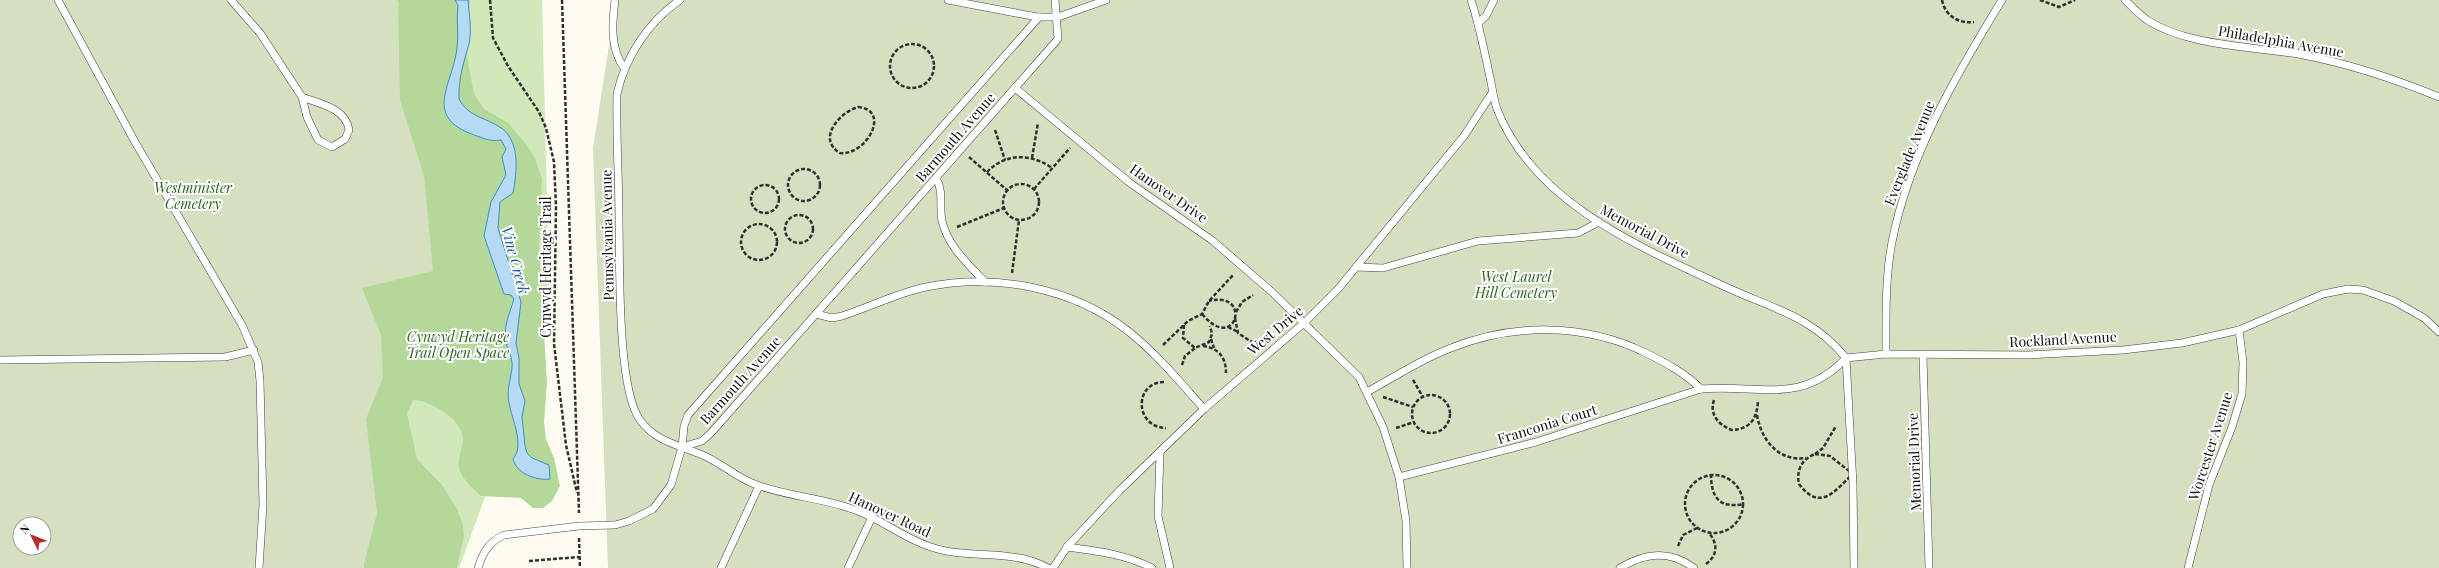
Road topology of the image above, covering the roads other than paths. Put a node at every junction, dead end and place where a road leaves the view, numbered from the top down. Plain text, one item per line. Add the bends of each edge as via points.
1 (58, 0) edge
2 (231, 0) edge
3 (615, 0) edge
4 (680, 0) edge
5 (948, 0) edge
6 (1055, 0) edge
7 (1106, 0) edge
8 (1471, 0) edge
9 (1494, 0) edge
10 (2002, 0) edge
11 (2125, 0) edge
12 (1039, 17) junction
13 (1058, 17) junction
14 (1478, 23) junction
15 (624, 68) junction
16 (1015, 88) junction
17 (1492, 93) junction
18 (302, 97) junction
19 (2439, 97) edge
20 (936, 178) junction
21 (1599, 222) junction
22 (1356, 267) junction
23 (985, 282) junction
24 (816, 314) junction
25 (1304, 323) junction
26 (2239, 330) junction
27 (2439, 332) edge
28 (254, 350) junction
29 (1886, 354) junction
30 (1923, 356) junction
31 (1846, 358) junction
32 (0, 360) edge
33 (1701, 389) junction
34 (1368, 392) junction
35 (1204, 409) junction
36 (682, 447) junction
37 (1160, 452) junction
38 (1399, 477) junction
39 (759, 486) junction
40 (872, 517) junction
41 (1067, 547) junction
42 (259, 568) edge
43 (478, 568) edge
44 (721, 568) edge
45 (848, 568) edge
46 (1048, 568) edge
47 (1053, 568) edge
48 (1152, 568) edge
49 (1170, 568) edge
50 (1407, 568) edge
51 (1620, 568) edge
52 (1694, 568) edge
53 (1854, 568) edge
54 (1929, 568) edge
55 (2188, 568) edge

1 - 28 lane via 135,142
2 - 18 lane via 260,33
3 - 15 lane via 613,38 615,50
4 - 15 lane, Pennsylvania Avenue via 646,33
5 - 12 lane
6 - 13 lane, Barmouth Avenue
7 - 13 lane
8 - 14 lane, Memorial Drive
9 - 14 lane via 1486,16
10 - 29 lane, Everglade Avenue via 1944,102 1905,193 1888,269
11 - 19 lane, Philadelphia Avenue via 2147,20 2173,32 2209,41 2291,53 2343,64
12 - 13 lane
12 - 36 lane, Barmouth Avenue via 688,415
13 - 16 lane, Barmouth Avenue via 1058,39
14 - 17 lane, Memorial Drive
15 - 36 lane, Pennsylvania Avenue via 617,94 617,108 622,322 629,388 635,410 649,430 670,444
16 - 20 lane, Barmouth Avenue
16 - 25 lane, Hanover Drive via 1130,182 1191,224 1242,265
17 - 21 lane, Memorial Drive via 1511,137 1531,166 1558,192
17 - 22 lane, West Drive via 1464,136
18 - 18 lane via 343,115 348,122 349,130 345,139 332,147 318,140 307,117
20 - 23 lane via 940,189 945,232 958,253
20 - 24 lane, Barmouth Avenue
21 - 22 lane via 1578,233 1478,241 1383,268
21 - 31 lane, Memorial Drive via 1630,240 1729,288 1805,320 1831,340
22 - 25 lane, West Drive
23 - 24 lane via 924,287 832,318
23 - 35 lane via 1011,283 1060,295 1096,310 1127,330 1154,354
24 - 36 lane, Barmouth Avenue via 711,433 702,441
25 - 34 lane, Hanover Drive via 1359,377
25 - 35 lane, West Drive
26 - 27 lane, Rockland Avenue via 2323,294 2348,289 2362,290 2394,301 2424,318
26 - 30 lane, Rockland Avenue via 2182,343 2123,350 2027,355
26 - 55 lane, Worcester Avenue via 2243,362 2242,394 2209,485
28 - 32 lane via 225,357
28 - 42 lane via 260,381 263,459
29 - 30 lane, Rockland Avenue
29 - 31 lane
30 - 54 lane, Memorial Drive
31 - 33 lane, Franconia Court via 1823,378 1798,388 1759,391
31 - 53 lane via 1853,474
33 - 34 lane via 1679,370 1634,347 1606,337 1573,330 1551,329 1504,334 1452,347
33 - 38 lane, Franconia Court via 1536,442
34 - 38 lane, Hanover Drive
35 - 37 lane, West Drive
36 - 39 lane, Hanover Road via 716,461 739,477
36 - 43 lane via 671,485 653,509 615,525 579,526 504,535 495,539 486,548
37 - 41 lane, West Drive via 1108,502
37 - 49 lane via 1158,516
38 - 50 lane, Hanover Drive via 1406,521
39 - 40 lane, Hanover Road via 839,504
39 - 44 lane
40 - 45 lane
40 - 46 lane, Hanover Road via 909,539 932,548 968,554 1025,558
41 - 47 lane, West Drive
41 - 48 lane via 1112,553
51 - 52 lane via 1650,555 1677,557

